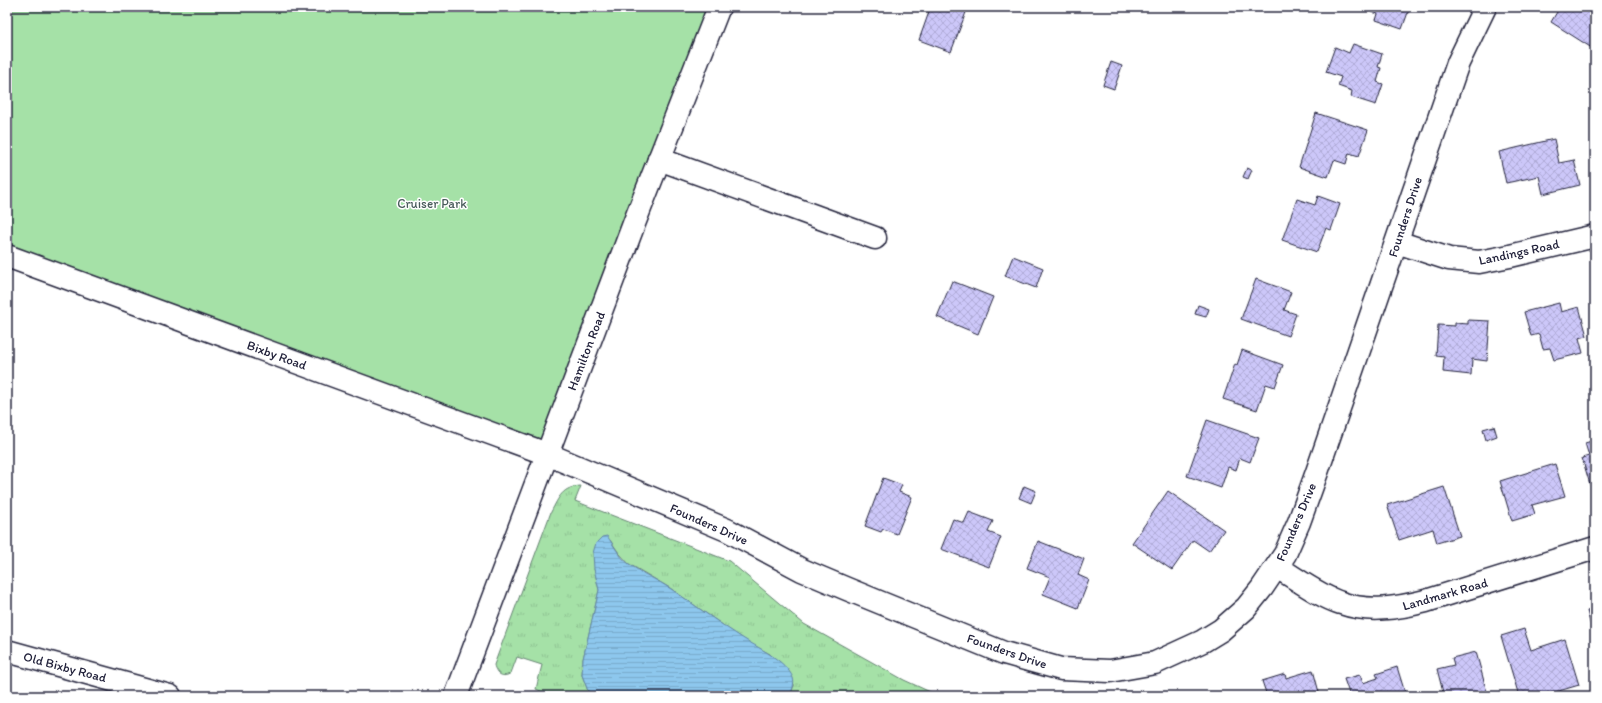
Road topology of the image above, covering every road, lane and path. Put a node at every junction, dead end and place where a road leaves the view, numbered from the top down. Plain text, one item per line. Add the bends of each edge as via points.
1 (720, 7) edge
2 (1485, 7) edge
3 (659, 159) junction
4 (1595, 236) edge
5 (875, 238) dead end
6 (1397, 242) junction
7 (7, 256) edge
8 (547, 454) junction
9 (1595, 548) edge
10 (1277, 567) junction
11 (7, 651) edge
12 (170, 696) edge
13 (456, 696) edge

1 - 3 street, Hamilton Road
2 - 6 street, Founders Drive via 1458,62
3 - 5 street
3 - 8 street, Hamilton Road
4 - 6 street, Landings Road via 1479,262 1449,259
6 - 10 street, Founders Drive via 1299,522
7 - 8 street, Bixby Road
8 - 10 street, Founders Drive via 727,530 802,570 847,589 1004,653 1061,669 1110,671 1156,663 1172,656 1221,630 1246,608
8 - 13 street, Hamilton Road
9 - 10 street, Landmark Road via 1426,601 1376,609 1341,603
11 - 12 street, Old Bixby Road

